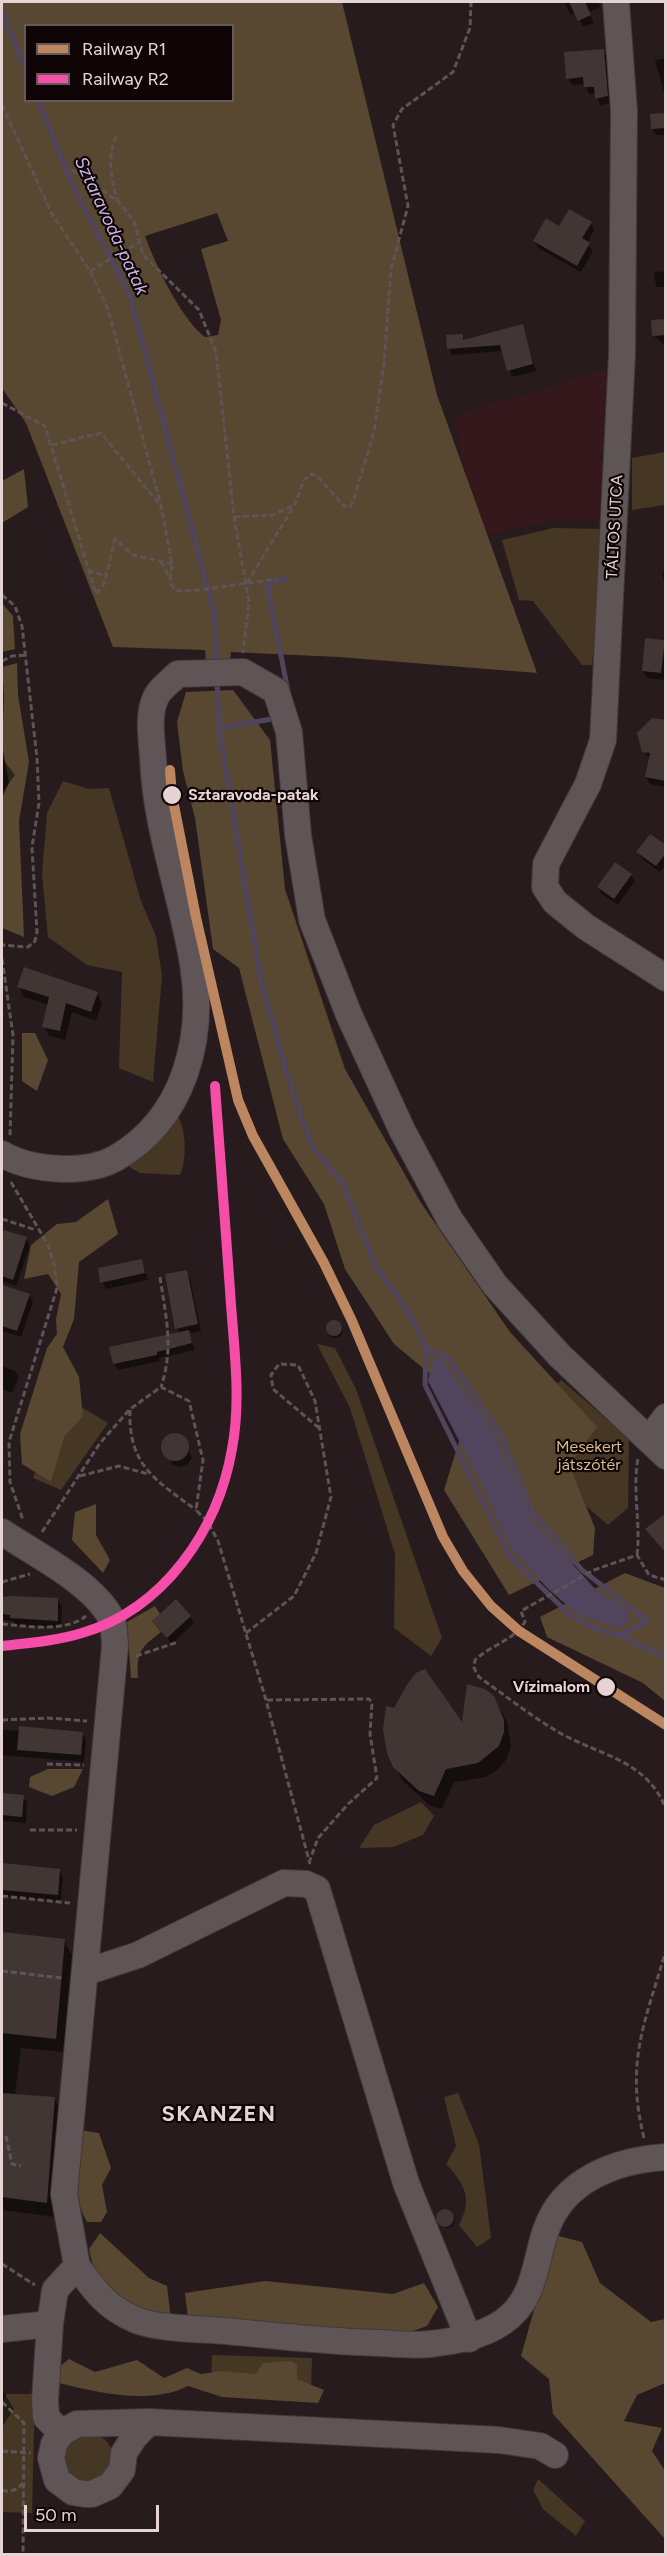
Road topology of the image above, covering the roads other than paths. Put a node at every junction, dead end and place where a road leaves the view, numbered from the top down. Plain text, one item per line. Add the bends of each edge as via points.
1 (616, 2) edge
2 (666, 978) edge
3 (5, 1156) edge
4 (666, 1417) edge
5 (657, 1447) edge
6 (13, 1528) edge
7 (85, 1976) junction
8 (657, 2157) edge
9 (77, 2266) junction
10 (50, 2324) junction
11 (2, 2329) edge
12 (469, 2339) junction
13 (149, 2422) junction
14 (100, 2423) junction
15 (61, 2433) junction
16 (124, 2453) junction
17 (555, 2455) dead end

1 - 2 street, TÁLTOS UTCA via 624,111 622,354 603,740 588,784 546,864 546,887 555,902 586,927
3 - 5 street via 45,1167 87,1167 112,1160 135,1147 162,1121 181,1089 194,1019 193,965 154,795 150,714 157,695 178,674 243,672 276,691 289,732 298,835 312,920 349,1015 402,1130 450,1220 495,1285 560,1356
4 - 5 street
6 - 7 street via 30,1551 72,1579 98,1601 113,1621 114,1663
7 - 9 street via 64,2194
7 - 12 street via 138,1955 284,1883 317,1889 406,2183
8 - 12 street via 590,2176 561,2201 546,2229 532,2286 503,2322
9 - 10 street via 55,2290
9 - 12 street via 103,2301 138,2321 356,2343 427,2345
10 - 11 street
10 - 15 street via 46,2417
13 - 14 street
13 - 16 street
13 - 17 street via 499,2440 540,2446
14 - 15 street via 78,2424
14 - 16 street via 116,2436
15 - 16 street via 51,2458 57,2480 73,2492 92,2494 111,2486 122,2470

